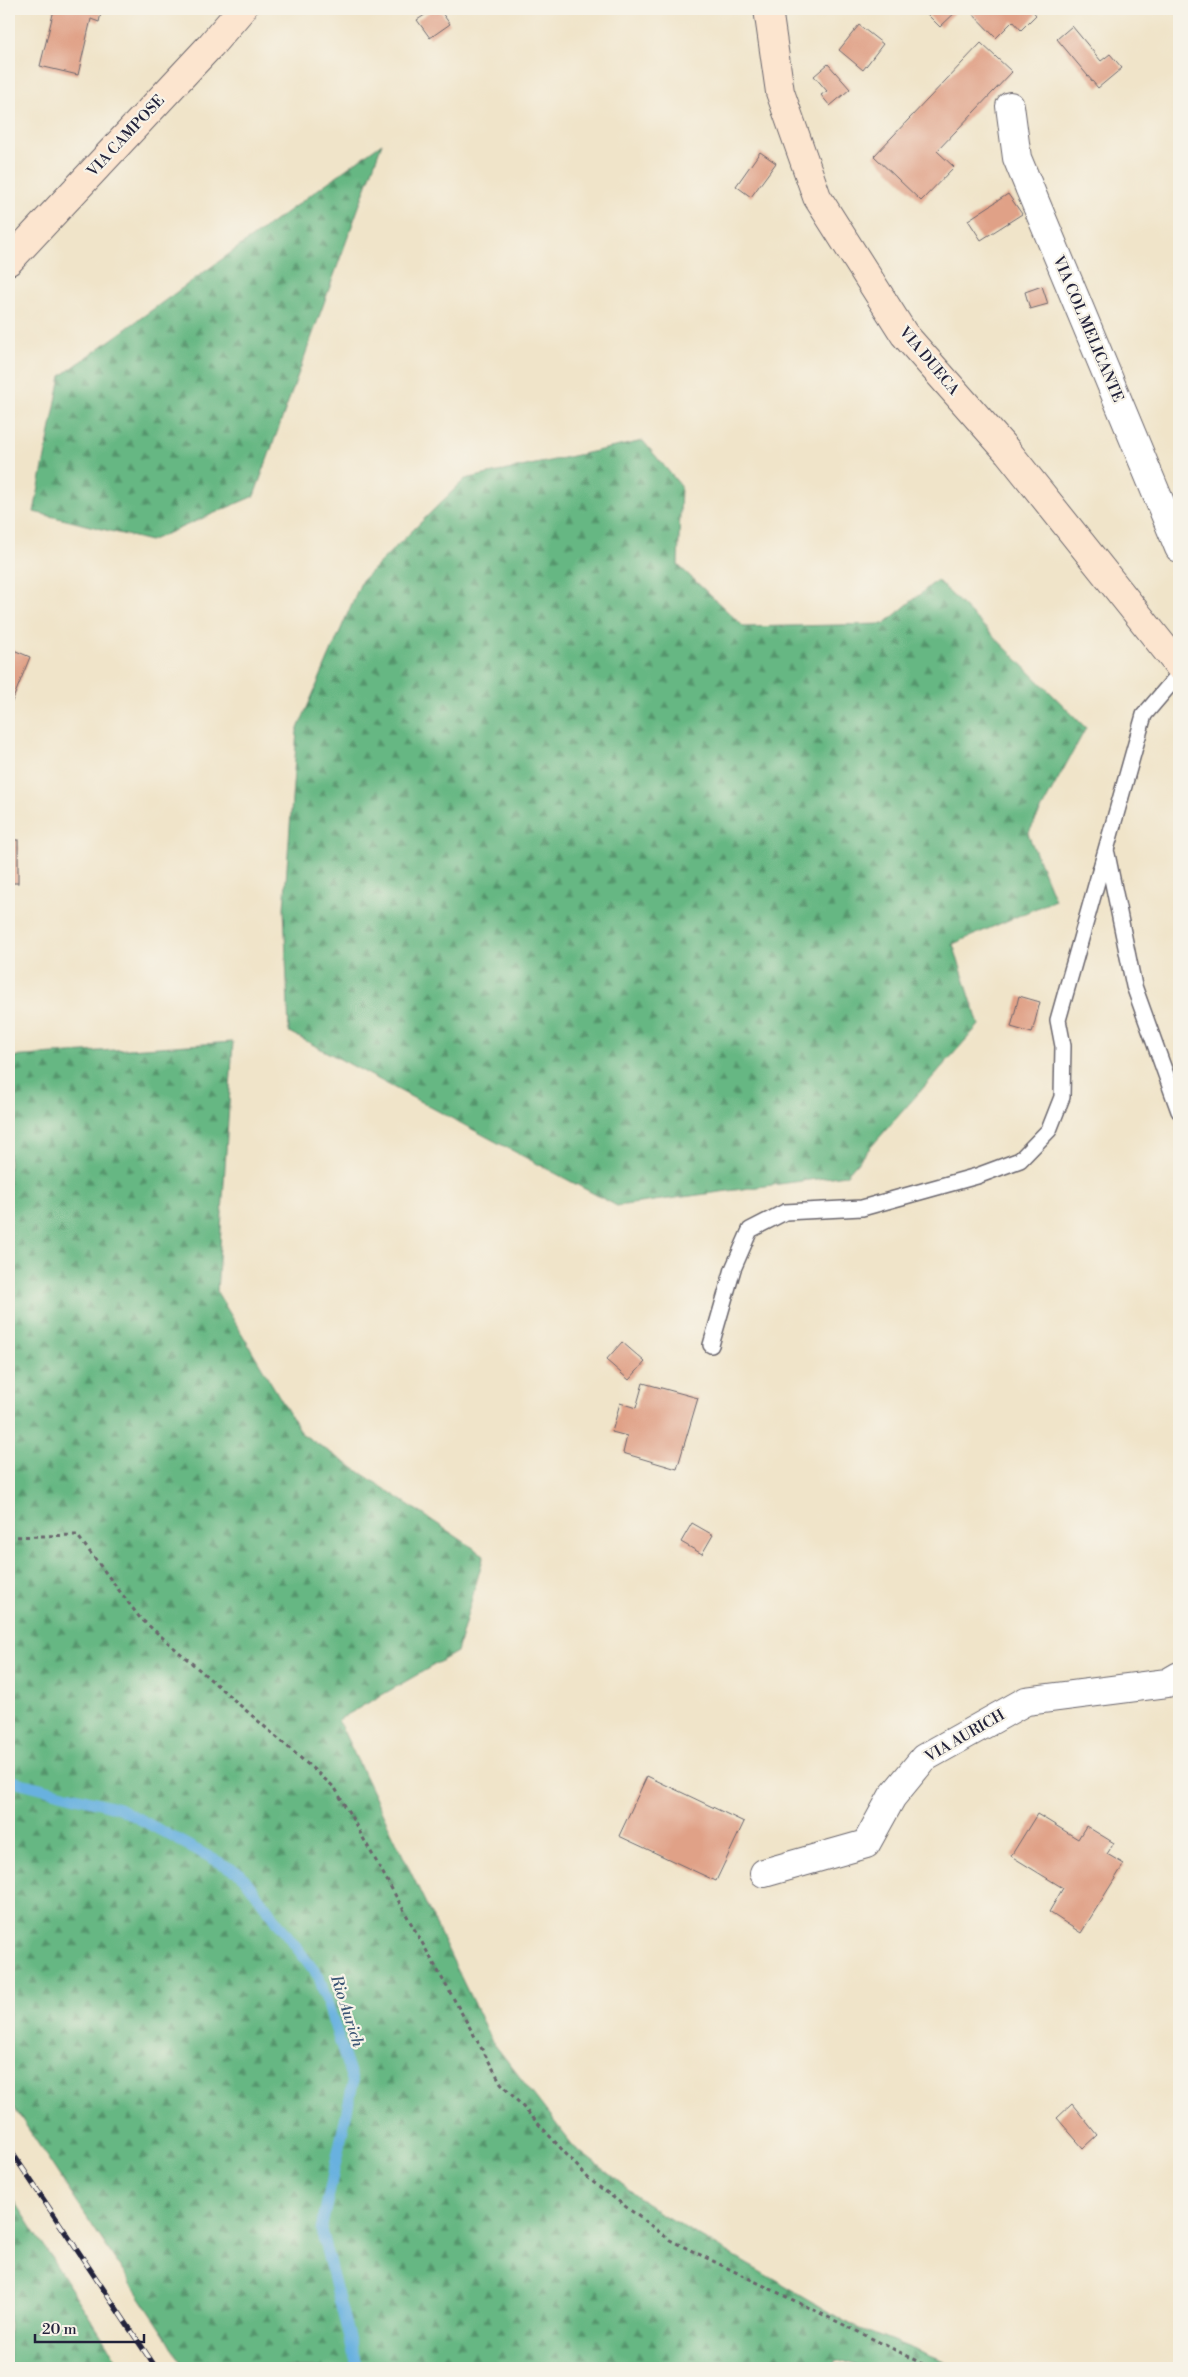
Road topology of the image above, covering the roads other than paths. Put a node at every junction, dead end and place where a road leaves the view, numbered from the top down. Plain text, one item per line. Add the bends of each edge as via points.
1 (242, 9) edge
2 (768, 9) edge
3 (1010, 106) dead end
4 (9, 261) edge
5 (1179, 548) edge
6 (1179, 666) edge
7 (1179, 674) edge
8 (1107, 850) junction
9 (1179, 1111) edge
10 (711, 1345) dead end
11 (1179, 1676) edge
12 (764, 1873) dead end

1 - 4 street, VIA CAMPOSE
2 - 6 street, VIA DUECA via 780,92 817,197 904,334 1008,452
3 - 5 street, VIA COL MELICANTE via 1017,158
7 - 8 lane via 1144,715
8 - 9 lane via 1134,986
8 - 10 lane via 1058,1020 1063,1046 1062,1097 1050,1130 1020,1160 977,1176 862,1208 785,1212 750,1230 733,1269
11 - 12 street, VIA AURICH via 1167,1683 1026,1701 924,1758 892,1797 866,1844

